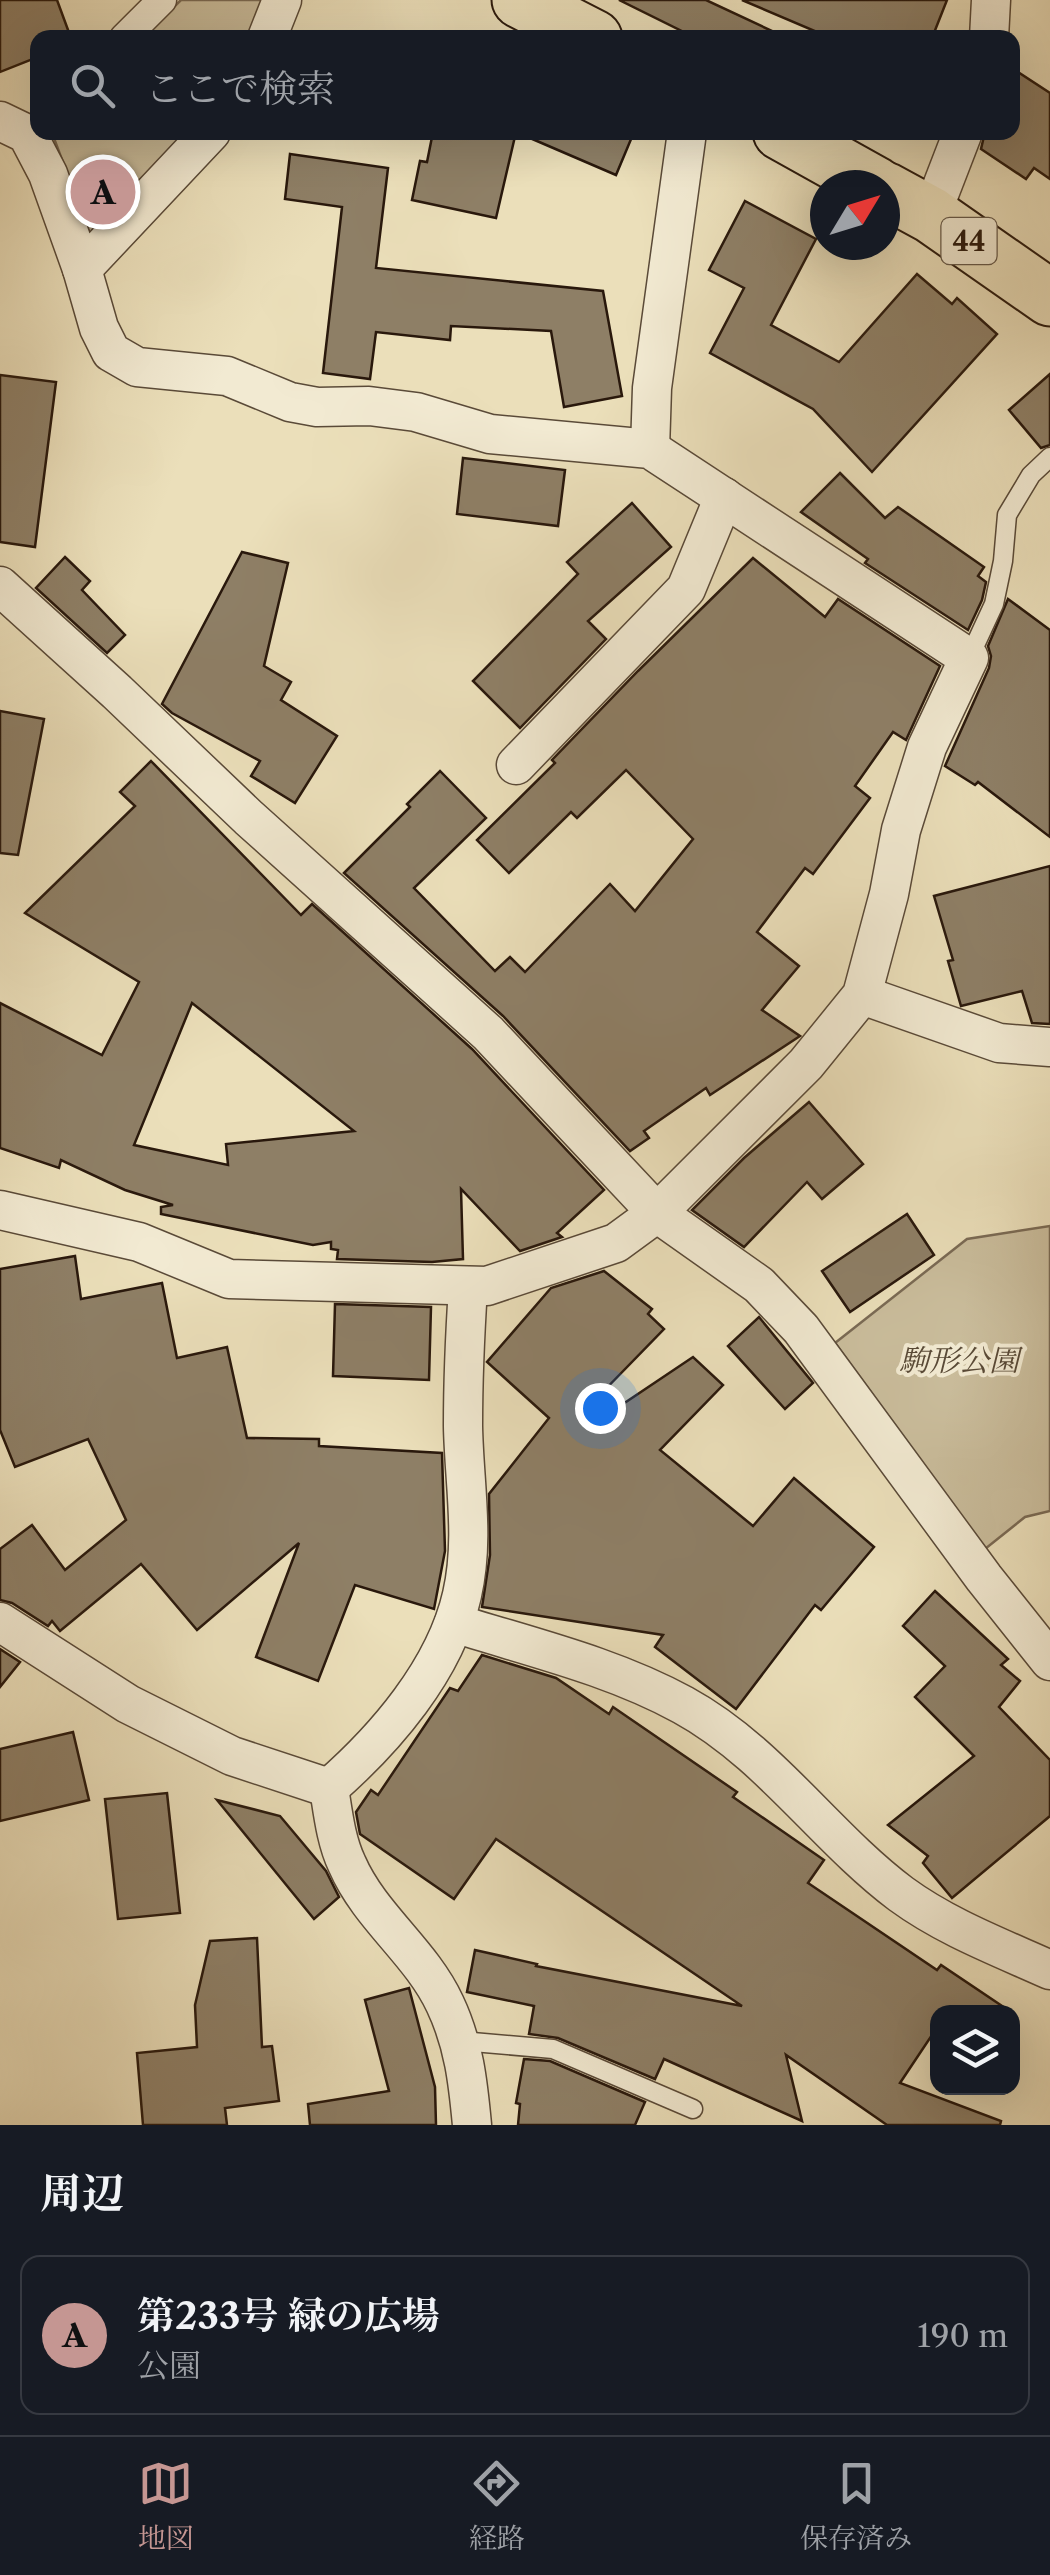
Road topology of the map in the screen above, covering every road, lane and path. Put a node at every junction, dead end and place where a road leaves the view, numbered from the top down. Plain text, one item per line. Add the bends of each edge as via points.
1 (162, 0) edge
2 (282, 0) edge
3 (520, 0) edge
4 (991, 0) edge
5 (132, 30) edge
6 (270, 30) edge
7 (578, 30) edge
8 (989, 30) edge
9 (22, 126) edge
10 (203, 140) edge
11 (686, 140) edge
12 (795, 140) edge
13 (957, 140) edge
14 (849, 170) edge
15 (908, 203) edge
16 (82, 269) junction
17 (1050, 298) edge
18 (650, 449) junction
19 (1050, 457) edge
20 (724, 498) junction
21 (0, 586) edge
22 (968, 658) junction
23 (516, 764) dead end
24 (862, 995) junction
25 (1050, 1047) edge
26 (0, 1210) edge
27 (657, 1213) junction
28 (468, 1288) junction
29 (0, 1622) edge
30 (454, 1623) junction
31 (1050, 1661) edge
32 (329, 1788) junction
33 (1050, 1970) edge
34 (461, 2041) junction
35 (693, 2108) dead end
36 (472, 2125) edge

1 - 5 street
2 - 6 street
3 - 7 main road
4 - 8 street
9 - 16 street via 48,174
10 - 16 street
11 - 18 street via 652,388
12 - 14 main road
13 - 15 street
15 - 17 main road, 44
16 - 18 street via 111,352 137,366 227,376 290,402 416,412 490,434
18 - 20 street
19 - 22 lane via 1006,515 994,604
20 - 22 street
20 - 23 street via 686,588
21 - 27 street via 488,1032
22 - 24 street via 927,747
24 - 25 street via 999,1042
24 - 27 street via 806,1064
26 - 28 street via 139,1242 229,1280
27 - 28 street via 616,1243
27 - 31 street via 759,1286 800,1328
28 - 30 street via 468,1558
29 - 32 street via 128,1704 232,1756
30 - 32 street via 406,1706
30 - 33 street via 586,1664 682,1705 735,1740 900,1892 947,1923
32 - 34 street via 347,1864 423,1966
34 - 35 lane via 553,2049
34 - 36 street

